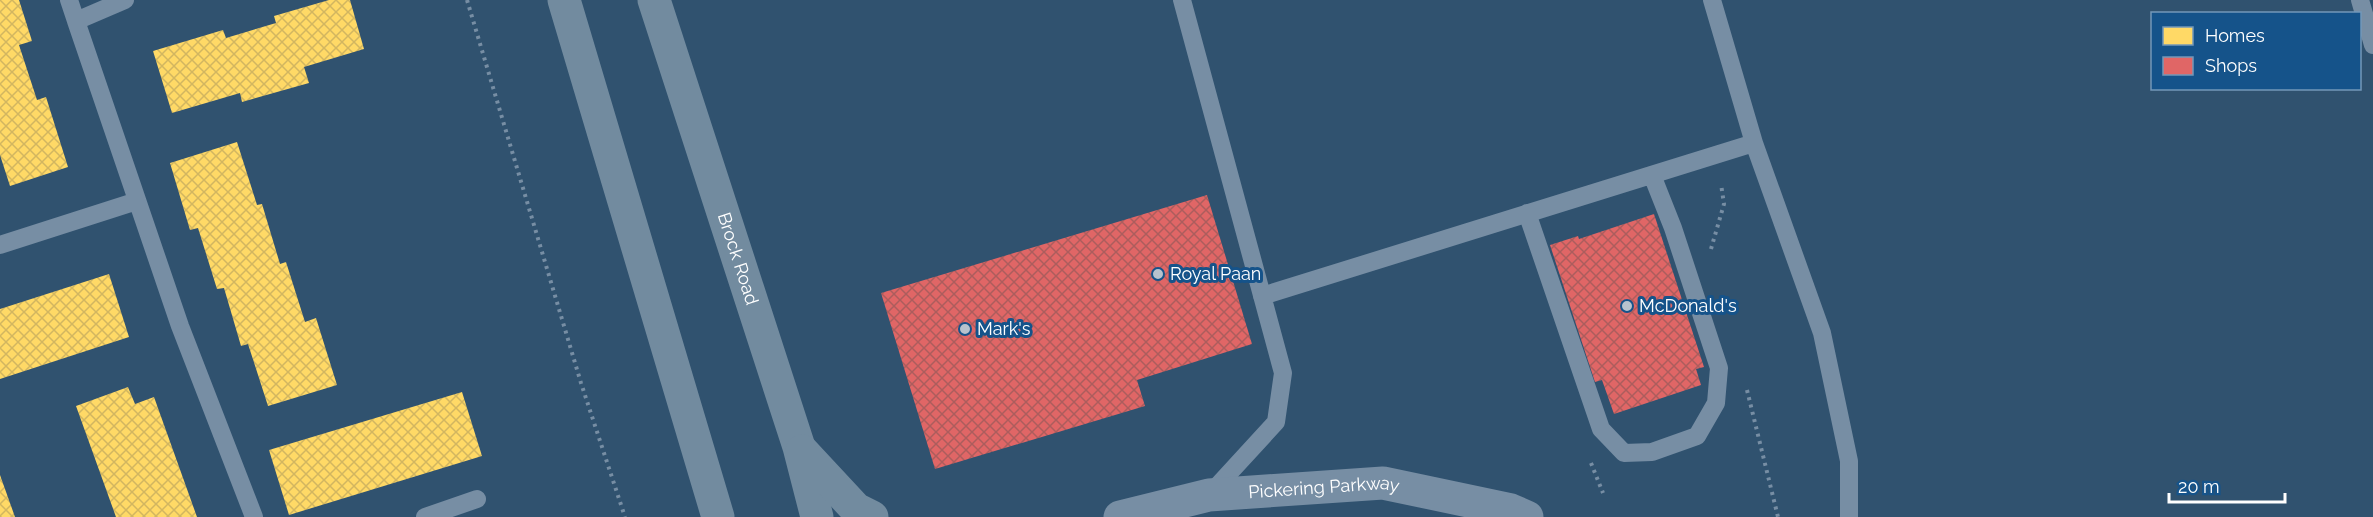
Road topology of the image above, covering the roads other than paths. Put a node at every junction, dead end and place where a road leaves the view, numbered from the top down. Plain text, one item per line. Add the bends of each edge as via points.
1 (69, 0) edge
2 (124, 0) edge
3 (564, 0) edge
4 (654, 0) edge
5 (1182, 0) edge
6 (1712, 0) edge
7 (2360, 0) edge
8 (76, 21) junction
9 (2373, 45) edge
10 (1754, 143) junction
11 (1652, 175) junction
12 (137, 201) junction
13 (1527, 213) junction
14 (0, 245) edge
15 (1262, 296) junction
16 (799, 447) junction
17 (1209, 495) junction
18 (477, 499) dead end
19 (715, 514) edge
20 (254, 517) edge
21 (425, 517) edge
22 (817, 517) edge
23 (872, 517) edge
24 (1120, 517) edge
25 (1527, 517) edge
26 (1849, 517) edge

1 - 8 lane
2 - 8 lane
3 - 19 main road
4 - 16 main road, Brock Road
5 - 15 lane
6 - 10 lane
7 - 9 lane
8 - 12 lane
10 - 11 lane
10 - 26 lane via 1822,333 1849,461
11 - 13 lane
11 - 13 lane via 1719,368 1716,403 1696,436 1652,453 1624,453 1601,429
12 - 14 lane
12 - 20 lane via 188,348
13 - 15 lane
15 - 17 lane via 1283,373 1276,422
16 - 22 main road, Brock Road
16 - 23 main road via 856,509
17 - 24 street, Pickering Parkway
17 - 25 street, Pickering Parkway via 1383,483 1511,510
18 - 21 lane

